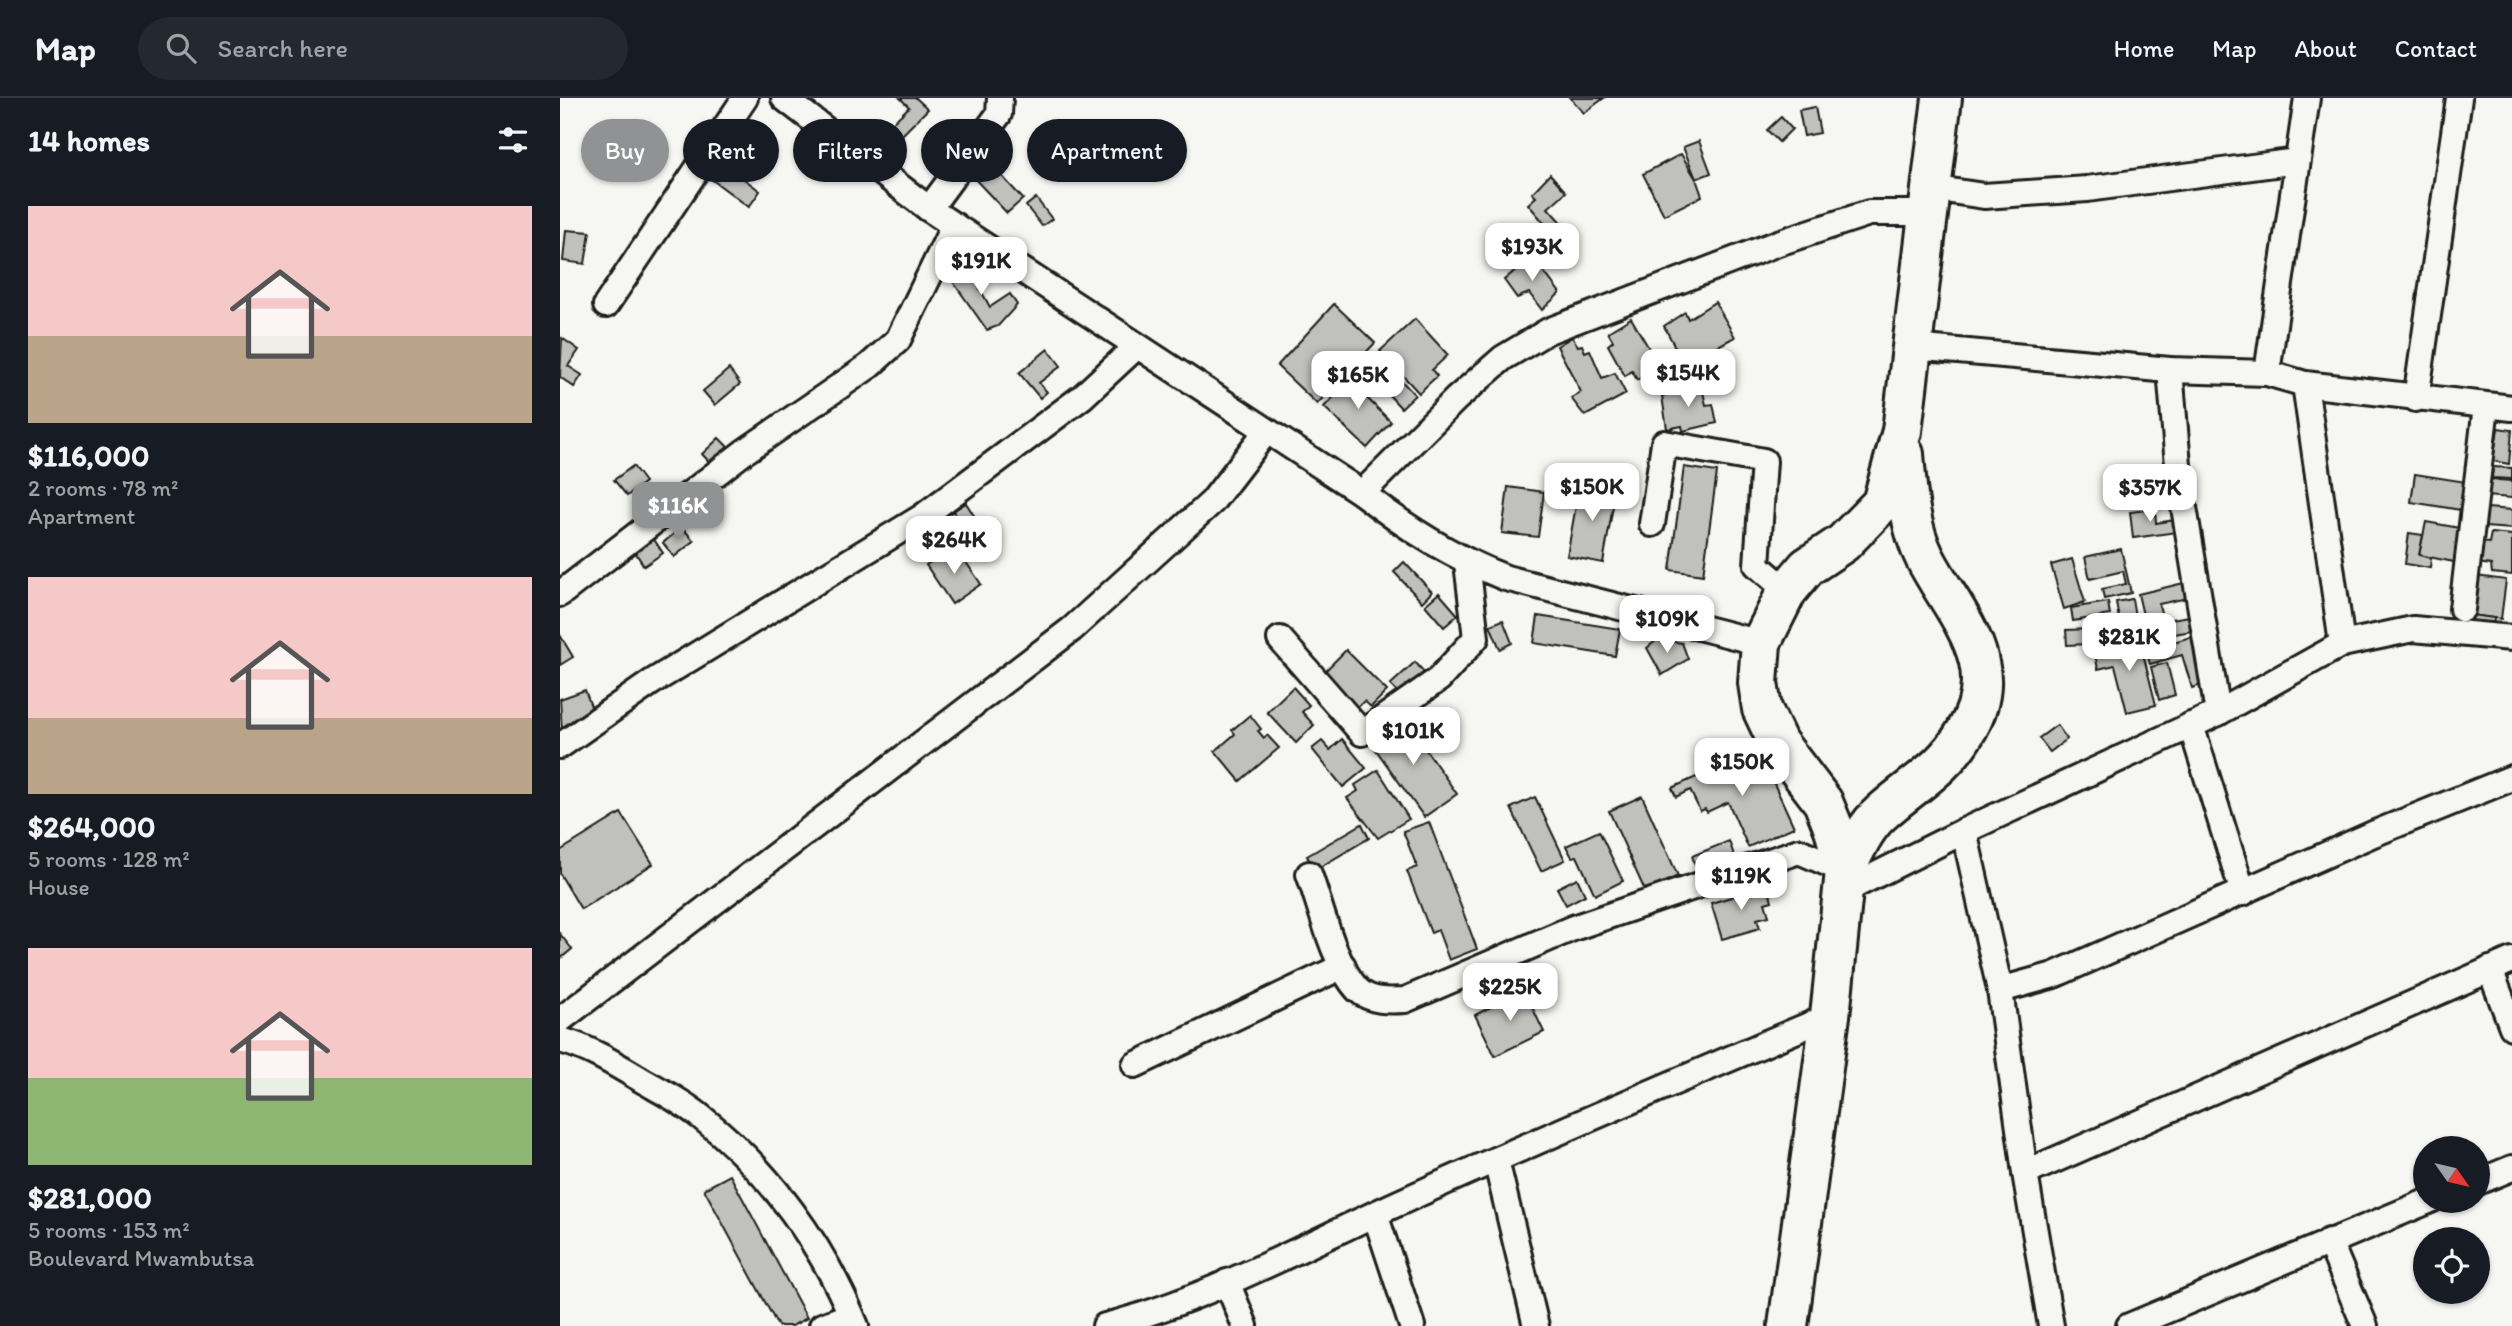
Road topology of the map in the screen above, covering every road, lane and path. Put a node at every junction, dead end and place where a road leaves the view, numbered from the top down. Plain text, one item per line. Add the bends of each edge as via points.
1 (745, 98) edge
2 (784, 98) edge
3 (1000, 98) edge
4 (1942, 98) edge
5 (2307, 98) edge
6 (2459, 98) edge
7 (2297, 161) junction
8 (1930, 200) junction
9 (929, 209) junction
10 (954, 225) junction
11 (606, 305) dead end
12 (1137, 346) junction
13 (1913, 347) junction
14 (2169, 370) junction
15 (2267, 373) junction
16 (2305, 384) junction
17 (2416, 399) junction
18 (2486, 406) junction
19 (2512, 408) edge
20 (1902, 431) junction
21 (1265, 433) junction
22 (1362, 493) junction
23 (1652, 524) dead end
24 (1467, 563) junction
25 (1787, 591) junction
26 (560, 594) edge
27 (2462, 609) dead end
28 (2512, 638) edge
29 (1280, 639) dead end
30 (1761, 643) junction
31 (2342, 644) junction
32 (2218, 713) junction
33 (2191, 725) junction
34 (560, 746) edge
35 (2512, 778) edge
36 (1964, 831) junction
37 (1309, 874) dead end
38 (1844, 881) junction
39 (2243, 893) junction
40 (2501, 965) edge
41 (1343, 966) junction
42 (2000, 990) junction
43 (1830, 1016) junction
44 (560, 1020) edge
45 (2512, 1027) edge
46 (560, 1040) edge
47 (1135, 1065) dead end
48 (1496, 1160) junction
49 (2512, 1168) edge
50 (2025, 1172) junction
51 (2490, 1177) edge
52 (2413, 1207) edge
53 (1375, 1214) junction
54 (2329, 1241) junction
55 (1227, 1282) junction
56 (853, 1321) edge
57 (822, 1326) edge
58 (1105, 1326) edge
59 (1245, 1326) edge
60 (1412, 1326) edge
61 (1536, 1326) edge
62 (1788, 1326) edge
63 (2051, 1326) edge
64 (2130, 1326) edge
65 (2365, 1326) edge

1 - 11 street
2 - 9 street
3 - 9 street via 999,114
4 - 8 highway
5 - 7 street
6 - 17 street
7 - 8 street via 2087,188 1956,194
7 - 15 street
8 - 13 highway
8 - 22 street via 1868,213 1779,243 1548,331 1484,374
9 - 10 street
10 - 12 street
10 - 26 street via 898,340
12 - 21 street
12 - 34 street via 1082,397 922,517 652,681
13 - 14 street
13 - 20 highway
14 - 15 street
14 - 32 street via 2179,477
15 - 16 street
16 - 17 street
16 - 31 street
17 - 18 street
18 - 19 street
18 - 27 street
20 - 25 highway via 1882,503
20 - 38 highway via 1916,536 1925,559 1971,633 1980,660 1981,688 1973,720 1952,754 1880,814 1867,830
21 - 22 street
21 - 44 street via 1212,502 1072,629
22 - 24 street via 1409,530
23 - 25 street via 1664,443 1764,461 1757,565
24 - 29 street via 1476,638 1439,679 1362,733
24 - 30 street via 1506,578
25 - 30 highway
28 - 31 street via 2413,629
30 - 38 highway via 1758,683 1762,709 1777,743 1823,803 1834,829
31 - 32 street
32 - 33 street
33 - 36 street
33 - 39 street
35 - 39 street
36 - 38 street
36 - 42 street
37 - 41 street
38 - 41 street via 1799,851 1573,928 1405,1000 1381,1001 1359,991
38 - 43 highway
39 - 42 street via 2054,975
40 - 45 street
40 - 50 street
41 - 47 street
42 - 50 street
43 - 48 street
43 - 62 highway
46 - 56 street via 619,1066 701,1116 801,1221 830,1268
48 - 53 street
48 - 61 street
49 - 51 street
50 - 63 street
52 - 54 street
53 - 55 street
53 - 60 street
54 - 64 street
54 - 65 street
55 - 58 street
55 - 59 street
56 - 57 street

